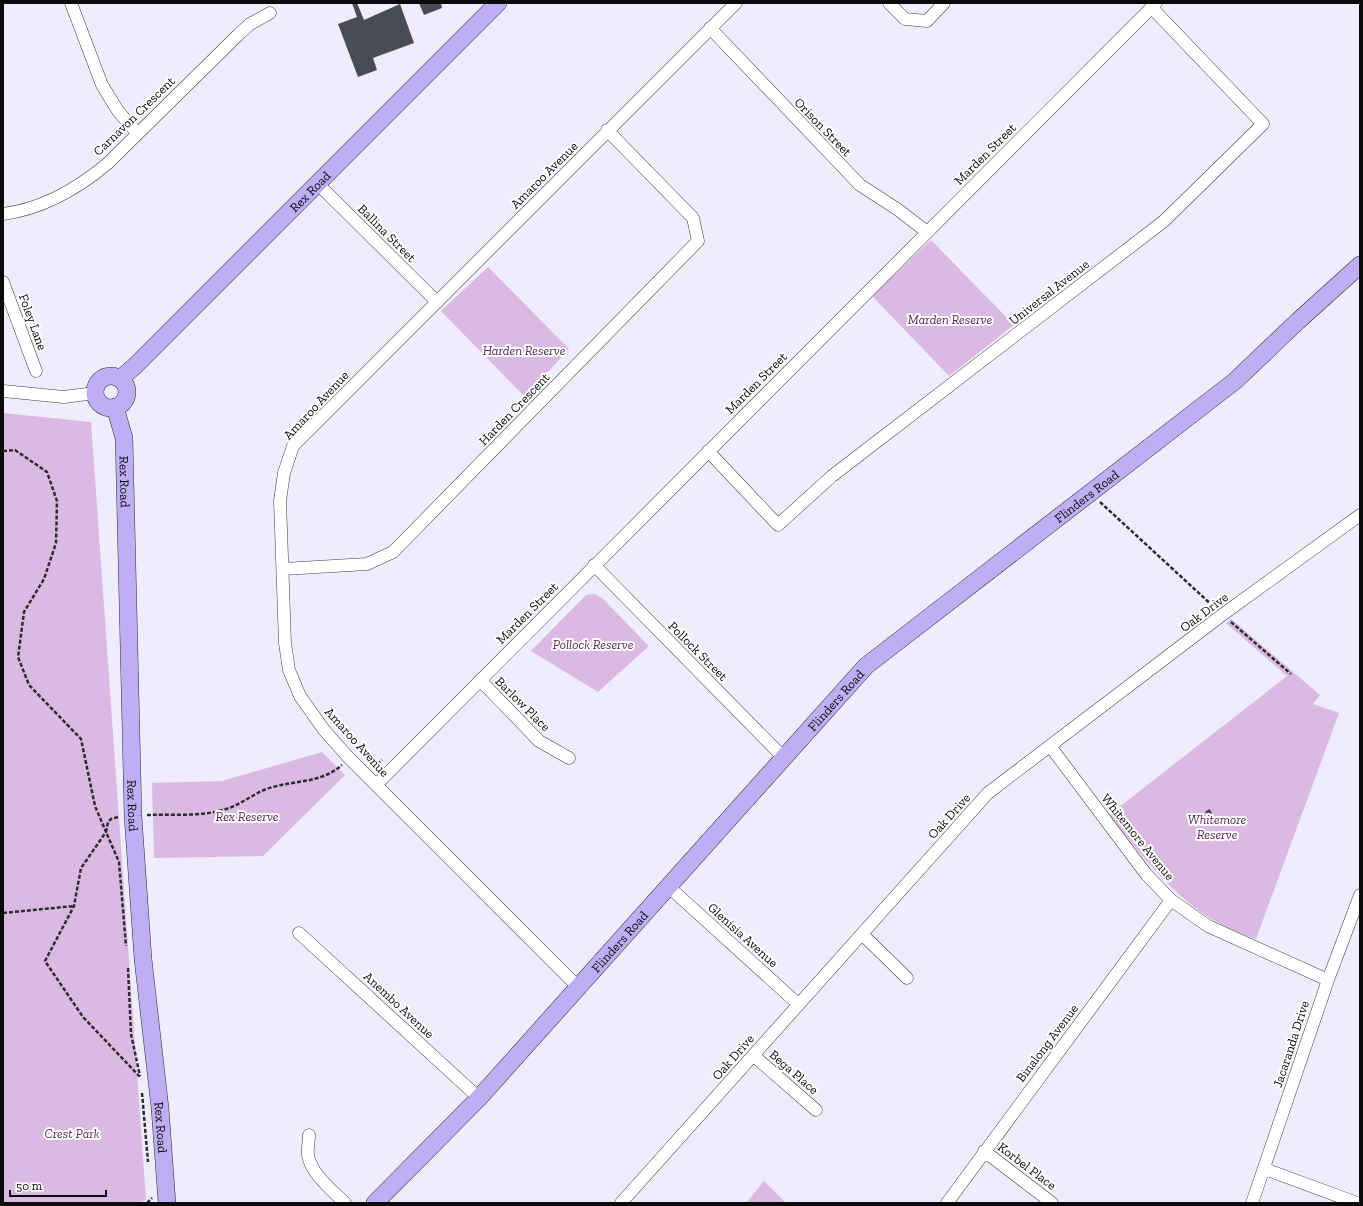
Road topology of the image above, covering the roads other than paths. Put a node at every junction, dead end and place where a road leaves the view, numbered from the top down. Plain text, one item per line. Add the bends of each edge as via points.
1 (71, 3) edge
2 (498, 3) edge
3 (736, 3) edge
4 (889, 3) edge
5 (944, 3) edge
6 (1153, 5) edge
7 (270, 13) dead end
8 (710, 28) junction
9 (607, 130) junction
10 (137, 133) junction
11 (318, 184) junction
12 (3, 214) edge
13 (927, 232) junction
14 (1360, 264) edge
15 (3, 282) edge
16 (436, 301) junction
17 (36, 371) dead end
18 (120, 379) junction
19 (3, 391) edge
20 (95, 393) junction
21 (115, 407) junction
22 (708, 451) junction
23 (1360, 515) edge
24 (594, 565) junction
25 (283, 569) junction
26 (480, 680) junction
27 (1050, 746) junction
28 (783, 757) junction
29 (569, 758) dead end
30 (376, 785) junction
31 (668, 887) junction
32 (1360, 895) edge
33 (1171, 900) junction
34 (299, 933) dead end
35 (863, 935) junction
36 (907, 978) dead end
37 (1328, 980) junction
38 (577, 986) junction
39 (798, 1004) junction
40 (754, 1056) junction
41 (479, 1098) junction
42 (816, 1110) dead end
43 (309, 1136) dead end
44 (984, 1151) junction
45 (1264, 1169) junction
46 (167, 1203) edge
47 (345, 1203) edge
48 (375, 1203) edge
49 (622, 1203) edge
50 (947, 1203) edge
51 (1052, 1203) edge
52 (1252, 1203) edge
53 (1357, 1203) edge

1 - 10 street via 104,89
2 - 11 street, Rex Road
3 - 8 street, Amaroo Avenue
4 - 5 street via 904,19 927,21
6 - 13 street, Marden Street
6 - 22 street, Universal Avenue via 1263,124 1164,221 832,476 778,525
7 - 10 street, Carnavon Crescent via 250,24
8 - 9 street, Amaroo Avenue
8 - 13 street, Orison Street via 860,185
9 - 16 street, Amaroo Avenue via 470,270
9 - 25 street, Harden Crescent via 693,218 698,241 393,552 366,564
10 - 12 street, Carnavon Crescent via 107,164 78,186 40,204
11 - 16 street, Ballina Street
11 - 18 street, Rex Road
13 - 22 street, Marden Street
14 - 28 street, Flinders Road via 1235,381 866,666
15 - 17 street, Foley Lane
16 - 25 street, Amaroo Avenue via 293,446 284,473 280,501
18 - 20 street via 105,377 97,384
18 - 21 street via 126,386 126,397
19 - 20 street via 64,397
20 - 21 street via 102,405
21 - 46 street, Rex Road via 124,438 133,816 143,959 157,1078
22 - 24 street, Marden Street
23 - 27 street, Oak Drive via 1222,615
24 - 26 street, Marden Street
24 - 28 street, Pollock Street
25 - 30 street, Amaroo Avenue via 285,643 289,670 300,696 324,730
26 - 29 street, Barlow Place via 539,741
26 - 30 street, Marden Street
27 - 33 street, Whitemore Avenue via 1131,855
27 - 35 street, Oak Drive via 988,793
28 - 31 street, Flinders Road
30 - 38 street, Amaroo Avenue
31 - 38 street, Flinders Road
31 - 39 street, Glenisia Avenue
32 - 37 street, Jacaranda Drive
33 - 37 street, Whitemore Avenue via 1208,926
33 - 44 street, Binalong Avenue
34 - 41 street, Anembo Avenue
35 - 36 street
35 - 39 street, Oak Drive
37 - 45 street, Jacaranda Drive
38 - 41 street, Flinders Road
39 - 40 street, Oak Drive
40 - 42 street, Bega Place
40 - 49 street, Oak Drive
41 - 48 street, Flinders Road
43 - 47 street via 308,1155 312,1166
44 - 50 street, Binalong Avenue
44 - 51 street, Korbel Place
45 - 52 street, Jacaranda Drive
45 - 53 street

